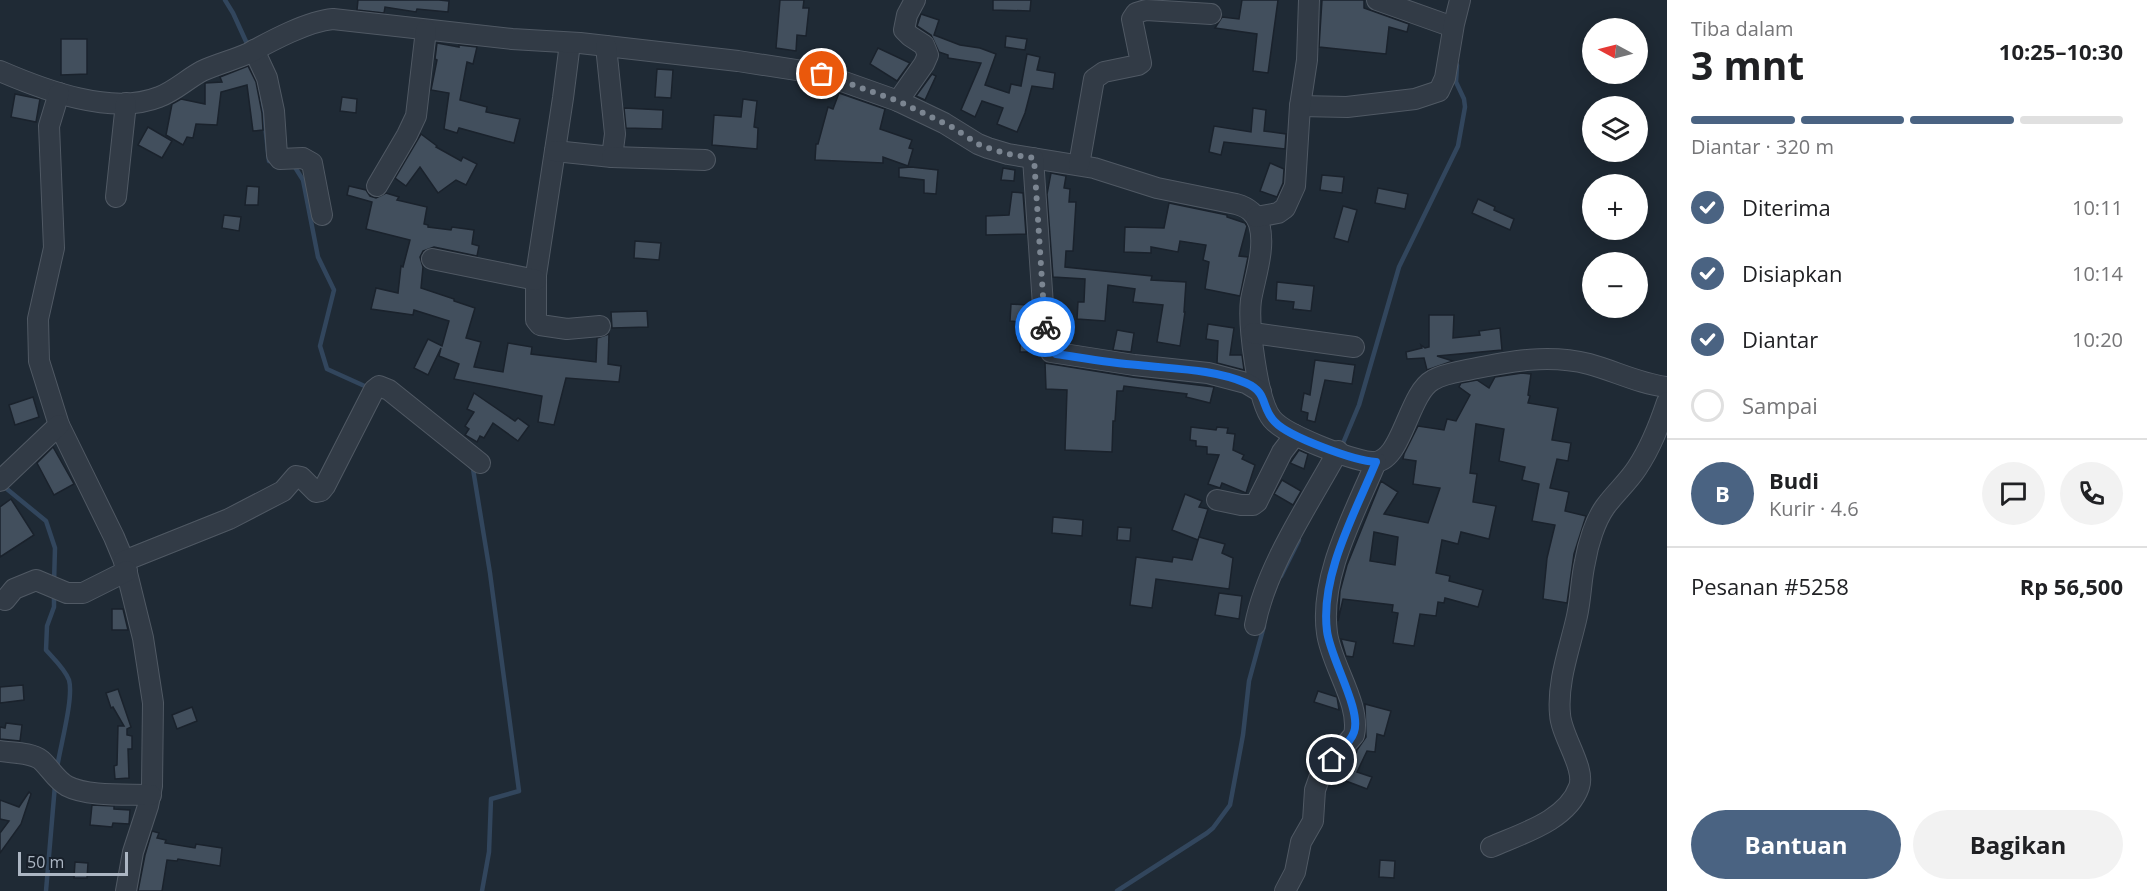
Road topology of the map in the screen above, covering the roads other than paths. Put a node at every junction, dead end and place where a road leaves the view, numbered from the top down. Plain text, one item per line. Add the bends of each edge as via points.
1 (915, 0) edge
2 (1310, 0) edge
3 (1377, 0) edge
4 (1460, 0) edge
5 (1211, 14) dead end
6 (1453, 27) junction
7 (426, 30) junction
8 (570, 43) junction
9 (606, 46) junction
10 (251, 51) junction
11 (0, 71) edge
12 (59, 93) junction
13 (898, 101) junction
14 (126, 103) junction
15 (1300, 106) junction
16 (555, 152) junction
17 (612, 157) junction
18 (1034, 158) junction
19 (705, 160) dead end
20 (1079, 165) junction
21 (377, 186) dead end
22 (116, 197) dead end
23 (322, 215) dead end
24 (1256, 217) junction
25 (432, 259) dead end
26 (536, 280) junction
27 (600, 326) dead end
28 (1252, 333) junction
29 (1354, 346) dead end
30 (1667, 387) edge
31 (1261, 393) junction
32 (1667, 402) edge
33 (59, 424) junction
34 (1294, 435) junction
35 (1338, 451) junction
36 (1376, 462) junction
37 (480, 463) dead end
38 (0, 481) edge
39 (1217, 500) dead end
40 (125, 566) junction
41 (5, 600) dead end
42 (1255, 625) dead end
43 (0, 751) edge
44 (151, 795) junction
45 (1491, 847) dead end
46 (126, 891) edge
47 (1285, 891) edge

1 - 13 street via 904,30 924,45 928,55
2 - 15 street
3 - 6 street
4 - 6 street
5 - 20 street via 1146,10 1133,15 1141,63 1099,74 1094,79
6 - 15 street via 1445,78 1434,94 1347,107
7 - 8 street
7 - 10 street via 327,19
7 - 21 street via 416,116
8 - 9 street
8 - 16 street
9 - 13 street via 822,74
9 - 17 street via 615,134
10 - 14 street via 201,72 160,97
10 - 23 street via 267,78 277,155 280,159 303,158 312,163
11 - 12 street
12 - 14 street
12 - 33 street via 49,126 54,248 38,334 39,361
13 - 18 street via 978,144
14 - 22 street
15 - 24 street via 1295,186 1290,200 1278,213
16 - 17 street
16 - 26 street
17 - 19 street
18 - 20 street
18 - 31 street via 1046,335 1051,352 1209,373 1246,383
20 - 24 street via 1172,192 1242,206
24 - 28 street via 1261,238 1250,310
25 - 26 street
26 - 27 street via 536,320 540,325
28 - 29 street
28 - 31 street
30 - 36 street via 1586,364 1548,358 1452,373 1423,387 1392,450
31 - 34 street via 1273,420
32 - 45 street via 1650,447 1604,508 1589,544 1560,708 1562,728 1581,784 1563,810
33 - 38 street
33 - 40 street
34 - 35 street
34 - 39 street via 1253,505
35 - 36 street
35 - 42 street via 1273,572
36 - 47 street via 1334,566 1325,616 1331,652 1351,705 1354,735 1321,773 1315,790 1313,821 1300,842 1295,872
37 - 40 street via 379,386 321,491 315,492 296,476 282,490 229,519
40 - 41 street via 83,593 67,593 36,580 14,589
40 - 44 street via 152,691
43 - 44 street via 40,759 60,781 79,790
44 - 46 street via 133,852

